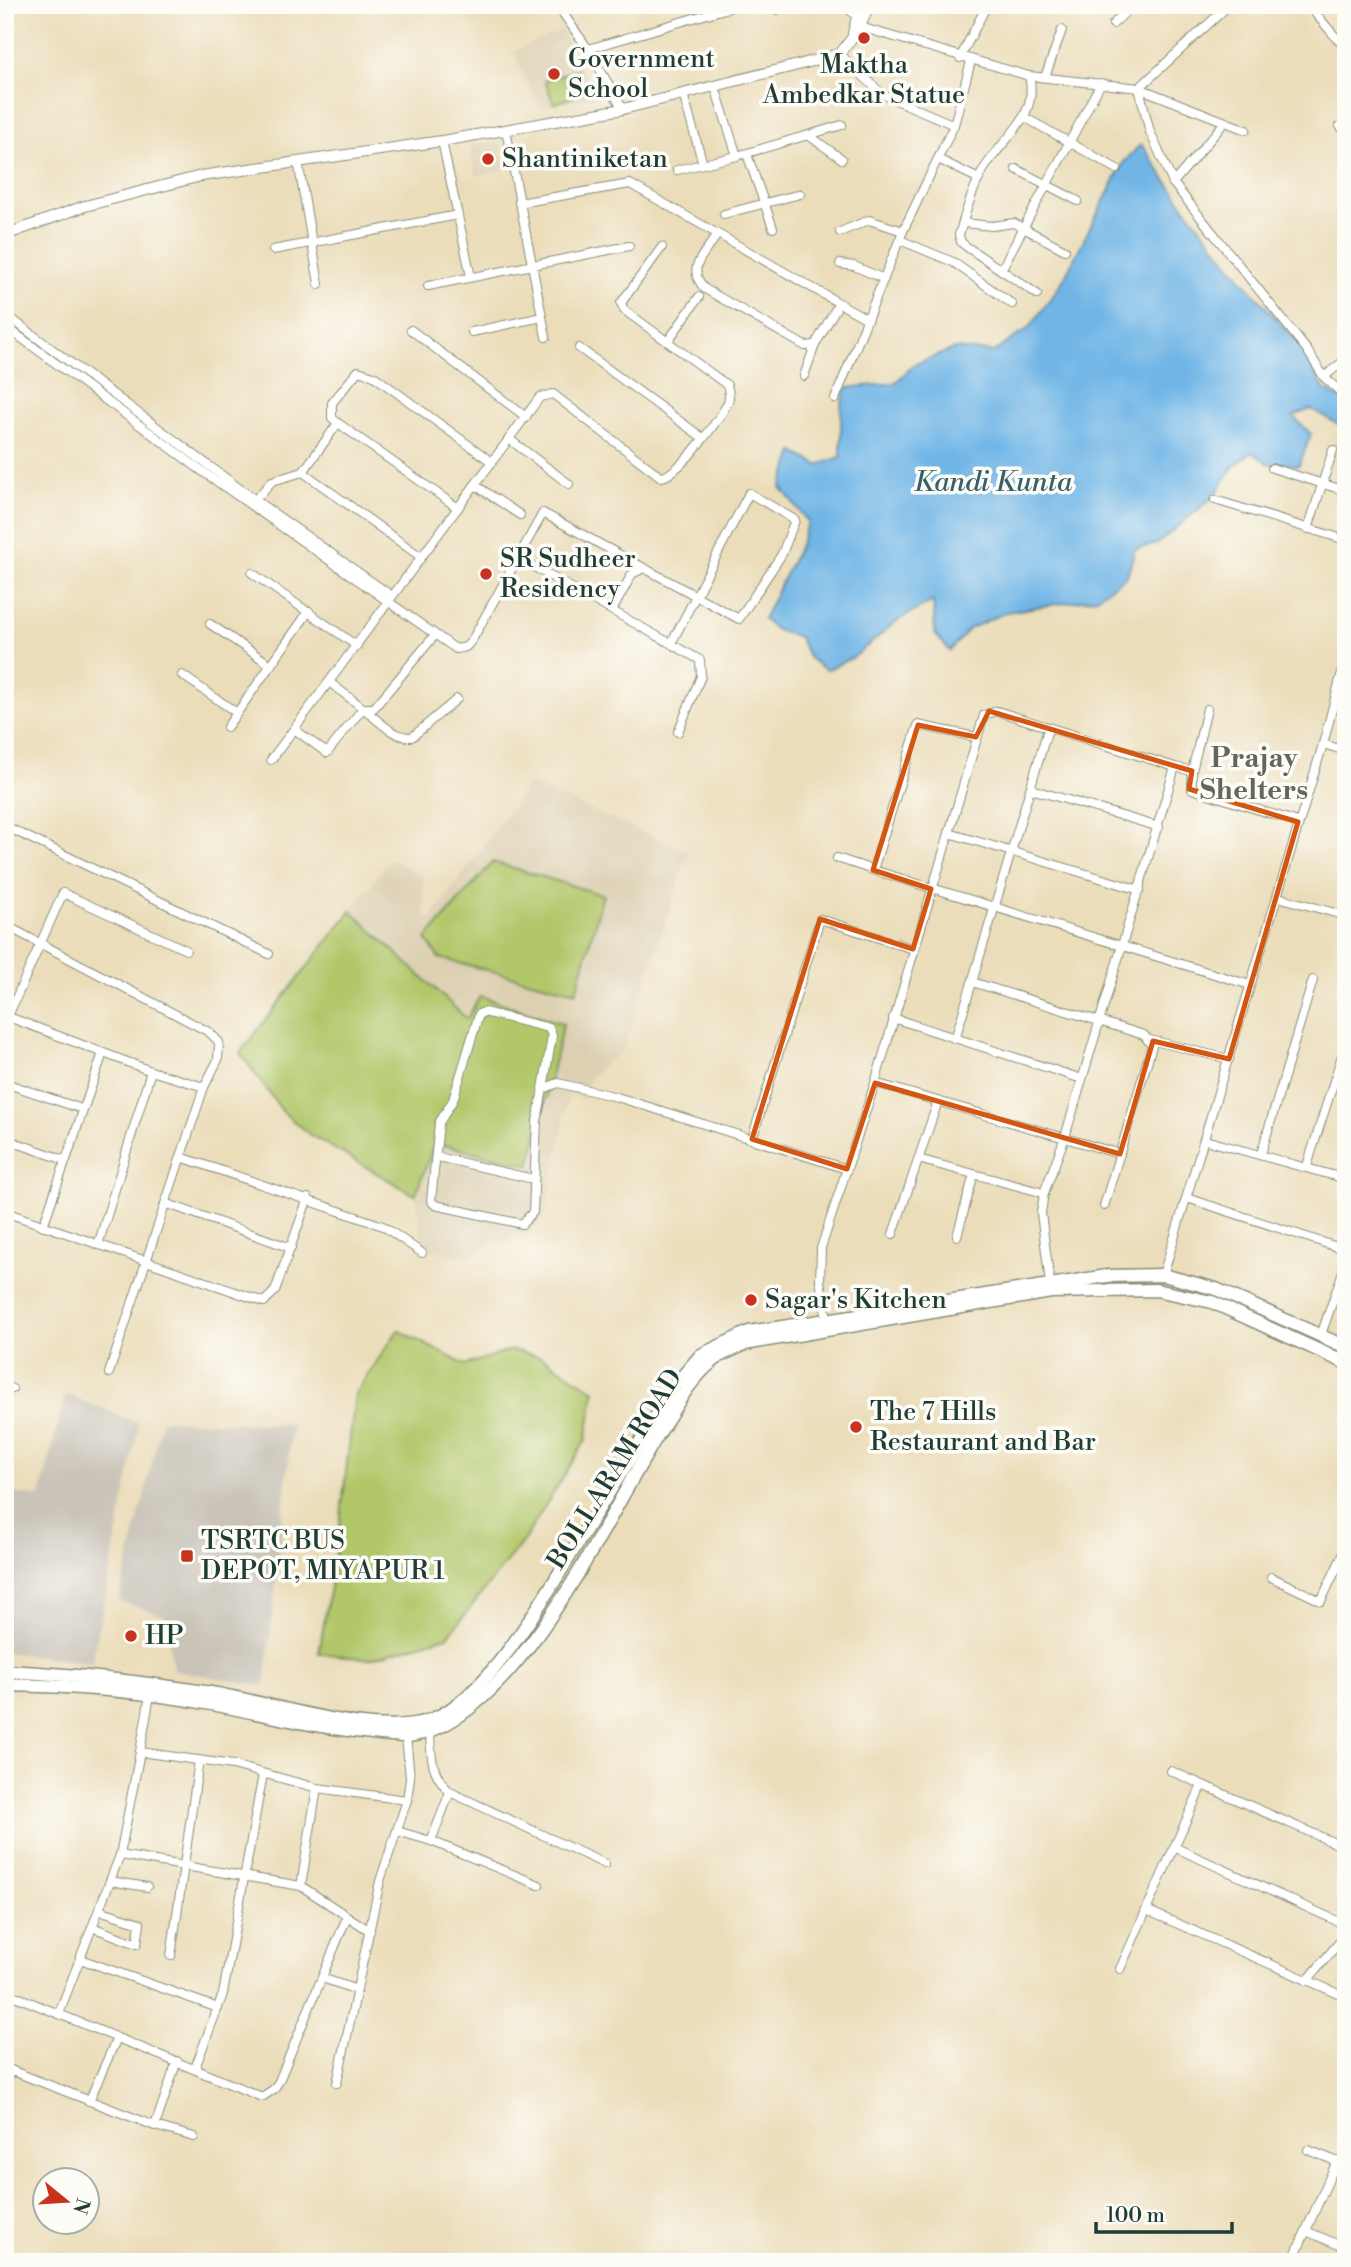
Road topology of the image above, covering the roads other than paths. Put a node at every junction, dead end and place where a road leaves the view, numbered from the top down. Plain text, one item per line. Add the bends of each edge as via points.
1 (557, 5) edge
2 (738, 5) edge
3 (843, 5) edge
4 (869, 5) edge
5 (987, 5) edge
6 (1133, 5) edge
7 (1228, 5) edge
8 (1308, 5) edge
9 (858, 10) edge
10 (1113, 24) dead end
11 (860, 27) junction
12 (1062, 30) dead end
13 (853, 37) junction
14 (588, 48) junction
15 (1346, 49) edge
16 (840, 54) junction
17 (960, 58) junction
18 (971, 61) junction
19 (1029, 75) junction
20 (1045, 77) junction
21 (1101, 83) junction
22 (715, 87) junction
23 (1139, 88) junction
24 (683, 94) junction
25 (623, 108) junction
26 (1024, 117) junction
27 (1225, 122) junction
28 (842, 125) dead end
29 (954, 125) junction
30 (506, 130) junction
31 (1246, 130) dead end
32 (808, 135) junction
33 (442, 141) junction
34 (1070, 144) junction
35 (747, 154) junction
36 (737, 156) junction
37 (842, 159) dead end
38 (938, 159) junction
39 (298, 161) junction
40 (704, 164) junction
41 (1016, 169) dead end
42 (1117, 169) dead end
43 (677, 170) dead end
44 (979, 179) junction
45 (1173, 183) junction
46 (1046, 184) junction
47 (800, 194) dead end
48 (1078, 201) dead end
49 (520, 203) junction
50 (764, 204) junction
51 (724, 214) dead end
52 (458, 215) junction
53 (962, 223) junction
54 (1024, 226) junction
55 (773, 228) dead end
56 (903, 230) junction
57 (839, 232) dead end
58 (717, 234) junction
59 (5, 235) edge
60 (900, 240) junction
61 (312, 242) junction
62 (629, 246) dead end
63 (662, 247) dead end
64 (272, 250) dead end
65 (1065, 250) dead end
66 (840, 264) dead end
67 (532, 265) junction
68 (1001, 270) junction
69 (471, 277) junction
70 (884, 279) junction
71 (319, 284) dead end
72 (428, 286) dead end
73 (1037, 294) dead end
74 (699, 297) dead end
75 (839, 303) junction
76 (1012, 304) dead end
77 (5, 314) edge
78 (542, 317) junction
79 (867, 319) junction
80 (5, 326) edge
81 (411, 330) dead end
82 (472, 332) dead end
83 (546, 337) dead end
84 (668, 341) junction
85 (815, 345) junction
86 (579, 348) dead end
87 (1346, 359) edge
88 (804, 376) dead end
89 (1324, 377) junction
90 (1346, 397) edge
91 (835, 399) dead end
92 (526, 417) junction
93 (338, 423) junction
94 (703, 438) junction
95 (509, 439) junction
96 (1333, 450) dead end
97 (492, 462) junction
98 (1272, 468) dead end
99 (303, 472) junction
100 (569, 484) dead end
101 (1322, 484) junction
102 (475, 485) junction
103 (1346, 491) edge
104 (256, 500) junction
105 (1215, 500) dead end
106 (458, 509) junction
107 (520, 515) dead end
108 (1308, 528) junction
109 (1346, 540) edge
110 (421, 557) junction
111 (518, 558) junction
112 (644, 568) junction
113 (252, 573) dead end
114 (696, 595) junction
115 (390, 599) junction
116 (613, 609) junction
117 (309, 611) junction
118 (210, 624) dead end
119 (435, 635) junction
120 (672, 642) junction
121 (357, 646) junction
122 (1346, 657) edge
123 (271, 665) junction
124 (181, 675) dead end
125 (329, 682) junction
126 (457, 699) dead end
127 (363, 708) junction
128 (1207, 709) dead end
129 (237, 713) junction
130 (227, 727) dead end
131 (294, 729) junction
132 (1048, 729) junction
133 (678, 732) dead end
134 (976, 737) junction
135 (1323, 744) junction
136 (1346, 751) edge
137 (271, 760) dead end
138 (1175, 767) junction
139 (1192, 771) junction
140 (1031, 789) junction
141 (1298, 822) junction
142 (5, 826) edge
143 (1159, 827) junction
144 (949, 833) junction
145 (1011, 852) junction
146 (837, 858) dead end
147 (873, 870) junction
148 (931, 888) junction
149 (1140, 890) junction
150 (1278, 897) junction
151 (993, 909) junction
152 (1346, 916) edge
153 (5, 925) edge
154 (39, 942) junction
155 (1123, 947) junction
156 (913, 949) junction
157 (186, 950) dead end
158 (269, 954) dead end
159 (1313, 981) dead end
160 (972, 982) junction
161 (1250, 985) junction
162 (7, 1016) edge
163 (893, 1018) junction
164 (1100, 1021) junction
165 (956, 1039) junction
166 (1150, 1040) junction
167 (1346, 1043) edge
168 (103, 1053) junction
169 (1229, 1059) junction
170 (151, 1071) junction
171 (1082, 1079) junction
172 (5, 1083) edge
173 (875, 1083) junction
174 (204, 1087) junction
175 (543, 1089) junction
176 (938, 1101) junction
177 (82, 1109) junction
178 (1065, 1137) junction
179 (5, 1139) edge
180 (752, 1139) junction
181 (1205, 1140) junction
182 (1120, 1154) junction
183 (1261, 1154) junction
184 (181, 1157) junction
185 (438, 1157) junction
186 (918, 1159) junction
187 (65, 1160) junction
188 (1307, 1166) junction
189 (847, 1169) junction
190 (974, 1174) junction
191 (533, 1179) junction
192 (1346, 1180) edge
193 (1044, 1194) junction
194 (307, 1198) junction
195 (1187, 1198) junction
196 (165, 1203) junction
197 (1104, 1206) dead end
198 (6, 1214) edge
199 (43, 1226) junction
200 (893, 1234) dead end
201 (957, 1236) dead end
202 (99, 1245) junction
203 (291, 1248) junction
204 (1346, 1250) edge
205 (422, 1252) dead end
206 (147, 1262) junction
207 (1346, 1262) edge
208 (1163, 1275) junction
209 (1050, 1283) junction
210 (943, 1305) junction
211 (827, 1318) junction
212 (1321, 1335) junction
213 (1346, 1347) edge
214 (1346, 1363) edge
215 (109, 1373) dead end
216 (1346, 1548) edge
217 (1271, 1577) dead end
218 (5, 1671) edge
219 (5, 1685) edge
220 (150, 1695) junction
221 (430, 1732) junction
222 (406, 1736) junction
223 (140, 1752) junction
224 (200, 1760) junction
225 (1171, 1771) dead end
226 (263, 1773) junction
227 (1202, 1785) junction
228 (317, 1788) junction
229 (450, 1792) junction
230 (407, 1800) junction
231 (397, 1831) junction
232 (431, 1841) junction
233 (1345, 1845) edge
234 (1174, 1847) junction
235 (120, 1855) junction
236 (606, 1864) dead end
237 (184, 1866) junction
238 (246, 1877) junction
239 (110, 1881) junction
240 (540, 1885) dead end
241 (300, 1886) junction
242 (147, 1888) dead end
243 (99, 1910) junction
244 (1146, 1910) junction
245 (347, 1917) junction
246 (1346, 1924) edge
247 (92, 1927) junction
248 (370, 1931) junction
249 (1346, 1934) edge
250 (171, 1956) dead end
251 (80, 1959) junction
252 (1120, 1969) dead end
253 (321, 1978) junction
254 (1307, 1981) junction
255 (357, 1990) junction
256 (5, 1992) edge
257 (1346, 1997) edge
258 (218, 2008) junction
259 (59, 2013) junction
260 (116, 2040) junction
261 (177, 2061) junction
262 (195, 2068) junction
263 (8, 2069) edge
264 (337, 2083) dead end
265 (5, 2085) edge
266 (89, 2101) junction
267 (155, 2126) junction
268 (194, 2137) dead end
269 (1308, 2150) dead end
270 (1342, 2163) edge
271 (1306, 2231) junction
272 (1346, 2248) edge
273 (1292, 2262) edge

1 - 14 street
2 - 14 street
3 - 9 street
4 - 11 street
5 - 17 street
6 - 10 street
7 - 23 street
8 - 15 street
9 - 13 street
11 - 13 street
11 - 17 street
12 - 20 street
13 - 16 street
14 - 25 street
16 - 22 street
16 - 29 street via 882,94
17 - 18 street
18 - 19 street
18 - 29 street
19 - 20 street
19 - 26 street via 1033,93
20 - 21 street
21 - 23 street
21 - 34 street
22 - 24 street
22 - 36 street
23 - 27 street
23 - 45 street via 1150,132
24 - 25 street
24 - 40 street
25 - 30 street
26 - 34 street
26 - 44 street
27 - 31 street
27 - 45 street
28 - 32 street
29 - 38 street
30 - 33 street
30 - 49 street
32 - 35 street
32 - 37 street
33 - 39 street
33 - 52 street
34 - 42 street
34 - 46 street
35 - 36 street
35 - 50 street
36 - 40 street
38 - 44 street
38 - 56 street
39 - 59 street via 158,186
39 - 61 street
40 - 43 street
41 - 46 street
44 - 53 street
45 - 89 street
46 - 48 street
46 - 54 street
47 - 50 street
49 - 58 street via 631,184
49 - 67 street
50 - 51 street
50 - 55 street
52 - 61 street
52 - 69 street
53 - 54 street
53 - 68 street via 961,242
54 - 65 street
54 - 68 street
56 - 57 street via 869,220
56 - 60 street
58 - 75 street
58 - 85 street via 695,269 696,279 705,289 805,346
60 - 70 street
60 - 76 street via 953,262
61 - 64 street
61 - 71 street
62 - 67 street
63 - 84 street via 621,303 624,310
66 - 70 street
67 - 69 street
67 - 78 street
68 - 73 street
69 - 72 street
70 - 79 street
74 - 84 street
75 - 79 street
75 - 85 street
77 - 104 street
78 - 82 street
78 - 83 street
79 - 91 street
80 - 115 street
81 - 92 street
84 - 94 street via 727,386 727,403
85 - 88 street
86 - 94 street
87 - 89 street
89 - 90 street
92 - 94 street via 540,397 553,394 661,477 672,474
92 - 95 street
93 - 97 street via 332,418 332,404 358,370 374,376
93 - 99 street
93 - 106 street
95 - 97 street
95 - 100 street
96 - 101 street
97 - 102 street
98 - 101 street
99 - 104 street via 272,481
99 - 110 street
101 - 103 street
101 - 108 street
102 - 106 street
102 - 107 street
104 - 115 street
105 - 108 street
106 - 110 street
108 - 109 street
110 - 115 street
111 - 112 street via 543,513
111 - 116 street
111 - 119 street via 466,647 456,649
112 - 114 street
112 - 116 street via 632,574
113 - 117 street
114 - 114 street via 739,619 782,554 795,520 748,492
114 - 120 street
115 - 119 street
115 - 121 street
116 - 120 street
117 - 121 street
117 - 123 street
118 - 123 street
119 - 127 street via 382,702
120 - 133 street via 694,654 702,668
121 - 125 street
122 - 135 street
123 - 129 street
124 - 129 street
125 - 127 street
125 - 131 street
126 - 127 street via 412,737 403,737
127 - 131 street via 327,753
128 - 139 street
129 - 130 street
131 - 137 street
132 - 134 street via 989,711
132 - 138 street
132 - 140 street
134 - 144 street
134 - 147 street via 918,725
135 - 136 street
135 - 141 street
138 - 139 street
138 - 143 street
139 - 141 street via 1190,784 1196,791
140 - 143 street
140 - 145 street
141 - 150 street
142 - 158 street
143 - 149 street
144 - 145 street
144 - 148 street
145 - 149 street
145 - 151 street
146 - 147 street
147 - 148 street
148 - 151 street
148 - 156 street
149 - 155 street
150 - 152 street
150 - 161 street
151 - 155 street
151 - 160 street
153 - 154 street
154 - 157 street via 63,893
154 - 162 street
154 - 174 street via 209,1032 220,1050
155 - 161 street
155 - 164 street
156 - 163 street
156 - 180 street via 820,919
159 - 183 street
160 - 164 street
160 - 165 street
161 - 169 street
162 - 168 street
163 - 165 street
163 - 173 street
164 - 166 street
164 - 171 street
165 - 171 street
166 - 169 street
166 - 182 street
167 - 188 street
168 - 170 street
168 - 177 street
169 - 181 street
170 - 174 street
170 - 202 street
171 - 178 street
172 - 177 street
173 - 176 street
173 - 189 street
174 - 184 street
175 - 180 street via 558,1083 617,1097
175 - 185 street via 552,1036 549,1028 479,1014 453,1100 439,1123
175 - 191 street
176 - 178 street
176 - 186 street
177 - 187 street
178 - 182 street
178 - 193 street
179 - 187 street
180 - 189 street
181 - 183 street
181 - 195 street
182 - 197 street
183 - 188 street
184 - 194 street
184 - 196 street
185 - 191 street
185 - 191 street via 431,1201 447,1208 522,1224 533,1212
186 - 190 street
186 - 200 street
187 - 199 street
188 - 192 street
189 - 211 street via 821,1248 820,1281
190 - 193 street
190 - 201 street
193 - 209 street via 1041,1213
194 - 203 street
194 - 205 street via 383,1226
195 - 204 street
195 - 208 street
196 - 203 street
196 - 206 street
198 - 199 street
199 - 202 street
202 - 206 street
203 - 206 street via 275,1291 264,1302
206 - 215 street
207 - 212 street
208 - 209 main road, BOLLARAM ROAD
208 - 212 main road, BOLLARAM ROAD via 1216,1289
209 - 210 main road, BOLLARAM ROAD
210 - 211 main road, BOLLARAM ROAD
210 - 214 main road, BOLLARAM ROAD via 1051,1292 1172,1291 1212,1302
210 - 221 main road, BOLLARAM ROAD via 745,1345 717,1358 685,1391 579,1572 519,1659 455,1720
211 - 218 main road, BOLLARAM ROAD via 749,1332 702,1355 675,1385 518,1640 453,1708 432,1719 391,1726 200,1691 79,1674
212 - 213 main road, BOLLARAM ROAD
216 - 217 street via 1321,1601
219 - 220 main road, BOLLARAM ROAD
220 - 222 main road, BOLLARAM ROAD via 333,1730
220 - 223 street
221 - 222 main road, BOLLARAM ROAD
221 - 229 street via 432,1767 436,1779
222 - 230 street
223 - 224 street
223 - 235 street
224 - 226 street
224 - 237 street
225 - 227 street
226 - 228 street
226 - 238 street
227 - 233 street
227 - 234 street
228 - 230 street
228 - 241 street
229 - 232 street
229 - 236 street
230 - 231 street
231 - 232 street
231 - 248 street
232 - 240 street
234 - 244 street
234 - 246 street
235 - 237 street
235 - 239 street
237 - 238 street
237 - 250 street
238 - 241 street
238 - 258 street
239 - 242 street
239 - 243 street
241 - 245 street
243 - 247 street
243 - 247 street via 140,1923 137,1944
244 - 252 street
244 - 254 street
245 - 248 street
245 - 253 street
247 - 251 street
248 - 255 street
249 - 254 street
251 - 258 street
251 - 259 street
253 - 255 street
253 - 262 street via 279,2081 268,2095 262,2097
254 - 257 street
255 - 264 street
256 - 259 street
258 - 262 street
259 - 260 street
260 - 261 street
260 - 266 street
261 - 262 street
261 - 267 street
263 - 265 street
263 - 266 street
266 - 267 street
267 - 268 street
269 - 270 street
270 - 271 street
271 - 272 street
271 - 273 street

